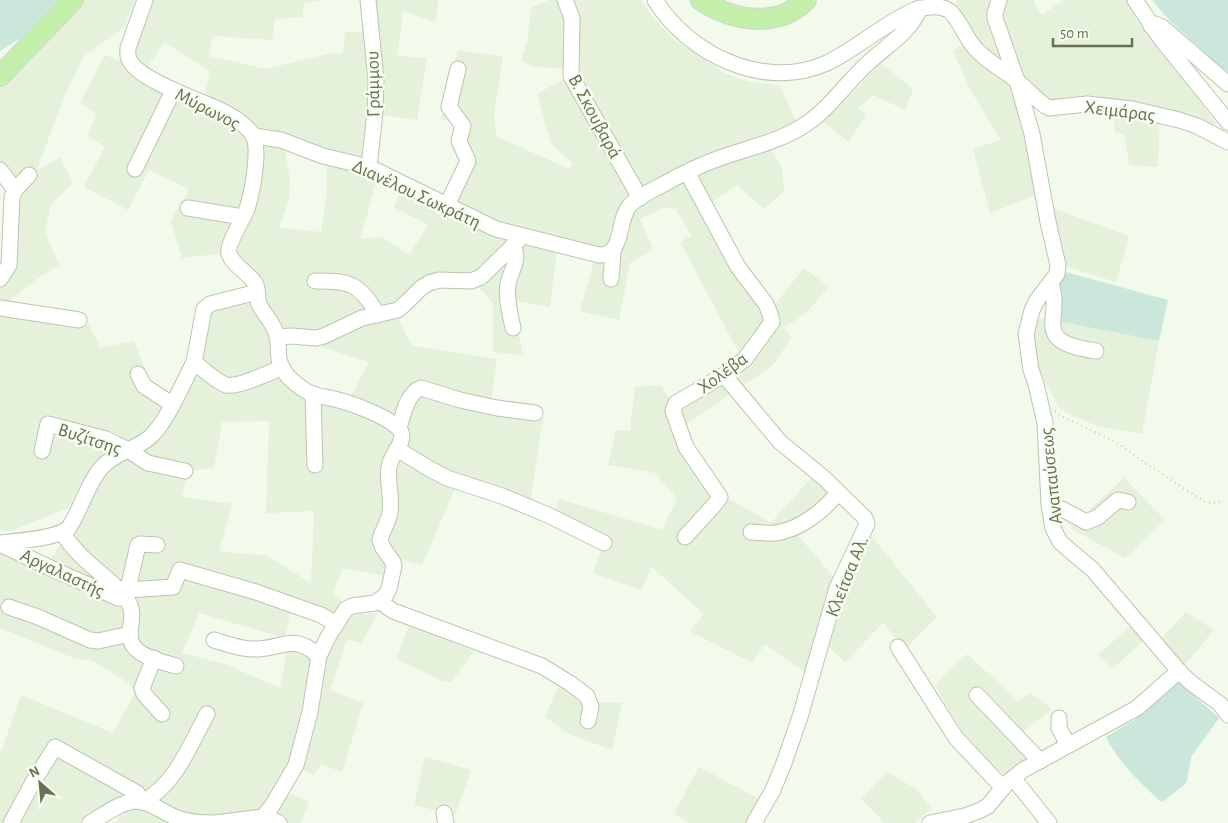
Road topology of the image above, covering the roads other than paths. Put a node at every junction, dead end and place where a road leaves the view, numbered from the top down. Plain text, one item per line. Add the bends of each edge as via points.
1 (72, 0) edge
2 (145, 0) edge
3 (368, 0) edge
4 (565, 0) edge
5 (655, 0) edge
6 (701, 0) edge
7 (806, 0) edge
8 (999, 0) edge
9 (1135, 0) edge
10 (949, 5) edge
11 (920, 8) junction
12 (1151, 26) junction
13 (458, 69) dead end
14 (0, 76) edge
15 (1017, 81) junction
16 (1228, 84) edge
17 (173, 91) junction
18 (1228, 122) edge
19 (254, 136) junction
20 (1228, 142) edge
21 (369, 167) junction
22 (135, 169) dead end
23 (0, 170) edge
24 (687, 172) junction
25 (29, 175) dead end
26 (15, 190) junction
27 (640, 198) junction
28 (447, 205) junction
29 (188, 208) dead end
30 (244, 217) junction
31 (517, 242) junction
32 (613, 251) junction
33 (0, 279) edge
34 (611, 279) dead end
35 (315, 281) dead end
36 (1051, 282) junction
37 (257, 292) junction
38 (0, 308) edge
39 (378, 315) junction
40 (79, 320) dead end
41 (513, 328) dead end
42 (277, 338) junction
43 (1096, 351) dead end
44 (194, 362) junction
45 (282, 367) junction
46 (138, 374) dead end
47 (724, 375) junction
48 (313, 394) junction
49 (172, 404) junction
50 (535, 413) dead end
51 (399, 428) junction
52 (397, 449) junction
53 (128, 450) junction
54 (42, 451) dead end
55 (315, 465) dead end
56 (185, 471) dead end
57 (838, 492) junction
58 (1128, 502) dead end
59 (1050, 507) junction
60 (62, 532) junction
61 (751, 532) dead end
62 (685, 537) dead end
63 (0, 543) edge
64 (604, 543) dead end
65 (156, 545) dead end
66 (127, 594) junction
67 (379, 601) junction
68 (9, 607) dead end
69 (336, 624) junction
70 (130, 634) junction
71 (214, 640) dead end
72 (898, 647) dead end
73 (319, 656) junction
74 (154, 658) junction
75 (176, 666) dead end
76 (1179, 671) junction
77 (977, 695) dead end
78 (162, 714) dead end
79 (207, 714) dead end
80 (1228, 715) edge
81 (1059, 718) dead end
82 (588, 721) dead end
83 (1068, 745) junction
84 (1040, 761) junction
85 (1008, 783) junction
86 (142, 802) junction
87 (119, 807) junction
88 (175, 820) edge
89 (262, 820) edge
90 (11, 823) edge
91 (90, 823) edge
92 (112, 823) edge
93 (213, 823) edge
94 (279, 823) edge
95 (754, 823) edge
96 (930, 823) edge
97 (1049, 823) edge

1 - 14 main road
2 - 17 street, Μύρωνος via 128,48 128,59 134,67
3 - 21 street, Γράμμου via 376,80
4 - 27 street, Β. Σκουβαρά via 572,18 571,76
5 - 11 street via 676,26 710,52 744,68 776,73 806,70 829,62
6 - 7 main road via 732,14 762,19 790,13
8 - 15 street, Αναπαύσεως via 995,18
9 - 12 street
10 - 11 street
10 - 15 street, Χειμάρας via 974,47
11 - 24 street via 909,28 806,124 778,138
12 - 16 street via 1162,27
12 - 18 street
13 - 28 street via 449,107 463,126 460,141 468,161
15 - 20 street, Χειμάρας via 1039,102 1052,109 1087,104 1141,111 1197,126
15 - 36 street, Αναπαύσεως via 1032,134 1058,265 1057,274
17 - 19 street, Μύρωνος via 225,112
17 - 22 street
19 - 21 street, Διανέλου Σωκράτη via 281,140 323,156
19 - 30 street, Μύρωνος via 254,174
21 - 28 street, Διανέλου Σωκράτη
23 - 26 street
24 - 27 street
24 - 47 street, Χολέβα via 738,267 766,304 772,318 770,326 749,355
25 - 26 street
26 - 33 street via 11,206 9,265
27 - 32 street via 624,214
28 - 31 street, Διανέλου Σωκράτη
29 - 30 street
30 - 37 street, Μύρωνος via 228,250 252,279
31 - 32 street, Διανέλου Σωκράτη via 599,255
31 - 39 street via 478,279 429,282 398,310
31 - 41 street via 507,298
32 - 34 street
35 - 39 street via 350,284 360,290
36 - 43 street via 1054,301 1052,324 1059,340
36 - 59 street, Αναπαύσεως via 1032,310 1026,334 1031,370 1045,423
37 - 42 street, Μύρωνος via 258,302 272,322
37 - 44 street via 210,304 204,309
38 - 40 street
39 - 42 street via 362,318 316,338
42 - 45 street
44 - 45 street via 227,385
44 - 49 street
45 - 48 street via 292,380
46 - 49 street via 144,386
47 - 57 street, Κλείτσα Αλ. via 780,442
47 - 62 street, Χολέβα via 676,403 673,409 689,452 720,497
48 - 51 street via 353,405
48 - 55 street
49 - 53 street via 157,431
50 - 51 street via 460,400 422,388 411,396
51 - 52 street via 402,436
52 - 64 street via 447,478 502,496
52 - 67 street via 388,469 390,514 380,540 394,566 389,589
53 - 54 street, Βυζίτσης via 106,439 48,424
53 - 56 street, Βυζίτσης via 148,463
53 - 60 street via 101,469 70,526
57 - 61 street via 820,511 790,530 774,534
57 - 95 street, Κλείτσα Αλ. via 865,518 867,524 837,588 784,764
58 - 59 street via 1118,500 1098,517 1086,522 1062,509
59 - 76 street, Αναπαύσεως via 1053,528 1060,542 1093,570
60 - 63 street
60 - 66 street via 85,560
63 - 66 street, Αργαλαστής via 118,598
65 - 66 street via 138,545
66 - 69 street, Αργαλαστής via 173,587 180,570 256,592 321,615
66 - 70 street via 132,614
67 - 69 street via 349,607
67 - 82 street via 399,614 542,666 587,696 591,707
68 - 70 street via 90,640
69 - 73 street
70 - 74 street via 132,644 139,652
71 - 73 street via 255,649 296,643 305,645
72 - 85 street via 956,738
73 - 89 street via 310,712 296,765
74 - 75 street
74 - 78 street via 142,688
76 - 80 street, Αναπαύσεως via 1220,704
76 - 83 street via 1138,708
77 - 84 street
79 - 86 street via 174,773 152,797
81 - 83 street via 1059,728
83 - 84 street
84 - 85 street
85 - 96 street via 982,810
85 - 97 street via 1042,812
86 - 87 street
86 - 88 street
86 - 90 street via 137,793 55,747
87 - 91 street
87 - 92 street
88 - 93 street
89 - 93 street
89 - 94 street via 269,818

